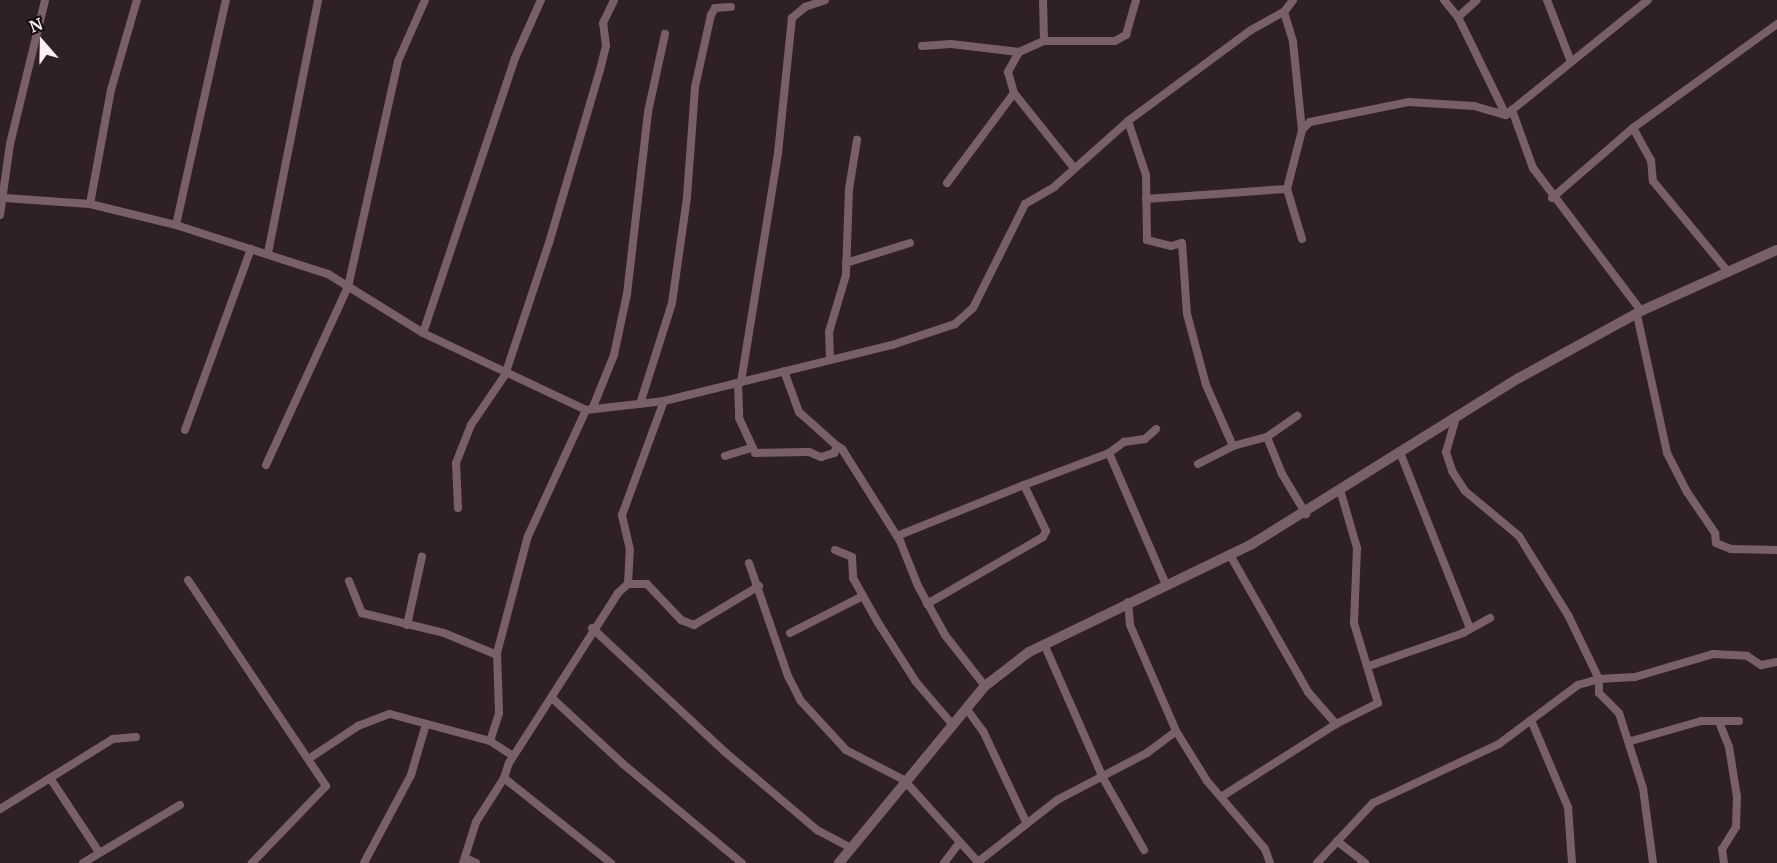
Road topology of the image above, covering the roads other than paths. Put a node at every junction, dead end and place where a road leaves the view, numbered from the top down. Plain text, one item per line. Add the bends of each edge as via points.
1 (45, 0) edge
2 (137, 0) edge
3 (226, 0) edge
4 (318, 0) edge
5 (425, 0) edge
6 (541, 0) edge
7 (614, 0) edge
8 (825, 0) edge
9 (1043, 0) edge
10 (1136, 0) edge
11 (1293, 0) edge
12 (1444, 0) edge
13 (1477, 0) edge
14 (1547, 0) edge
15 (1648, 0) edge
16 (731, 7) dead end
17 (1284, 12) junction
18 (1458, 17) junction
19 (1777, 24) edge
20 (665, 34) dead end
21 (1044, 41) junction
22 (922, 46) dead end
23 (1019, 52) junction
24 (1571, 62) junction
25 (1014, 93) junction
26 (1509, 112) junction
27 (1128, 121) junction
28 (1633, 128) junction
29 (1302, 129) junction
30 (857, 140) dead end
31 (1074, 168) junction
32 (947, 183) dead end
33 (1287, 189) junction
34 (5, 198) junction
35 (1552, 198) junction
36 (1146, 200) junction
37 (90, 204) junction
38 (0, 215) edge
39 (176, 225) junction
40 (1302, 239) dead end
41 (910, 243) dead end
42 (251, 249) junction
43 (1777, 250) edge
44 (267, 253) junction
45 (846, 263) junction
46 (1729, 273) junction
47 (348, 287) junction
48 (1639, 313) junction
49 (423, 333) junction
50 (830, 359) junction
51 (784, 371) junction
52 (505, 375) junction
53 (739, 382) junction
54 (664, 401) junction
55 (640, 404) junction
56 (589, 409) junction
57 (1297, 416) dead end
58 (1455, 421) junction
59 (1156, 429) dead end
60 (185, 430) dead end
61 (1267, 437) junction
62 (837, 446) junction
63 (1233, 446) junction
64 (752, 448) junction
65 (1108, 453) junction
66 (1401, 454) junction
67 (725, 456) dead end
68 (1198, 464) dead end
69 (266, 465) dead end
70 (1024, 485) junction
71 (1341, 493) junction
72 (458, 508) dead end
73 (1306, 514) junction
74 (897, 536) junction
75 (835, 550) dead end
76 (1777, 550) edge
77 (1230, 555) junction
78 (422, 556) dead end
79 (749, 562) dead end
80 (188, 580) dead end
81 (349, 581) dead end
82 (628, 584) junction
83 (1166, 585) junction
84 (759, 586) junction
85 (863, 596) junction
86 (1128, 602) junction
87 (927, 604) junction
88 (1490, 618) dead end
89 (407, 625) junction
90 (592, 628) junction
91 (1470, 628) junction
92 (790, 633) dead end
93 (1044, 644) junction
94 (497, 655) junction
95 (1777, 662) edge
96 (1369, 666) junction
97 (1599, 679) junction
98 (985, 686) junction
99 (552, 698) junction
100 (966, 708) junction
101 (1531, 720) junction
102 (1739, 721) dead end
103 (1719, 722) junction
104 (426, 724) junction
105 (952, 724) junction
106 (1336, 724) junction
107 (1176, 731) junction
108 (136, 737) dead end
109 (490, 741) junction
110 (1631, 741) junction
111 (513, 756) junction
112 (310, 758) junction
113 (50, 778) junction
114 (504, 778) junction
115 (1103, 778) junction
116 (904, 780) junction
117 (1221, 797) junction
118 (180, 805) dead end
119 (0, 809) edge
120 (1026, 822) junction
121 (1336, 841) junction
122 (958, 843) junction
123 (851, 848) junction
124 (1144, 850) dead end
125 (99, 852) junction
126 (464, 861) edge
127 (83, 863) edge
128 (252, 863) edge
129 (364, 863) edge
130 (476, 863) edge
131 (611, 863) edge
132 (742, 863) edge
133 (839, 863) edge
134 (944, 863) edge
135 (978, 863) edge
136 (1270, 863) edge
137 (1317, 863) edge
138 (1365, 863) edge
139 (1572, 863) edge
140 (1653, 863) edge
141 (1724, 863) edge

1 - 34 street via 10,144
2 - 37 street via 111,90
3 - 39 street via 191,173
4 - 44 street
5 - 47 street via 398,61
6 - 49 street via 515,58
7 - 52 street via 603,23 606,46 591,102
8 - 53 street via 804,7 792,18 778,153
9 - 21 street
10 - 21 street via 1126,35 1115,41
11 - 17 street
12 - 18 street
13 - 18 street
14 - 24 street
15 - 24 street
16 - 55 street via 715,8 711,15 695,87 687,197 672,303
17 - 27 street via 1251,30
17 - 29 street via 1294,53
18 - 26 street
19 - 28 street
20 - 56 street via 646,123 627,294 614,354
21 - 23 street
22 - 23 street via 951,44
23 - 25 street via 1008,72
24 - 26 street
25 - 31 street
25 - 32 street
26 - 29 street via 1407,102 1310,122
26 - 35 street via 1533,168
27 - 31 street
27 - 36 street via 1146,175
28 - 35 street
28 - 46 street via 1652,160 1653,181
29 - 33 street
30 - 45 street via 849,189
31 - 50 street via 1054,187 1025,204 977,301 955,324
33 - 36 street
33 - 40 street
34 - 37 street
34 - 38 street
35 - 48 street
36 - 63 street via 1146,240 1171,246 1182,243 1187,314 1206,385
37 - 39 street
39 - 42 street
41 - 45 street
42 - 44 street
42 - 60 street
43 - 46 street
44 - 47 street via 328,274
45 - 50 street via 845,285 829,332
46 - 48 street
47 - 49 street
47 - 69 street
48 - 58 street via 1519,378
48 - 76 street via 1667,453 1715,533 1716,543 1731,549
49 - 52 street
50 - 51 street
51 - 53 street
51 - 62 street via 799,412
52 - 56 street
52 - 72 street via 471,424 456,463
53 - 54 street
53 - 64 street via 739,418
54 - 55 street
54 - 82 street via 622,515 630,550
55 - 56 street
56 - 94 street via 528,536
57 - 61 street
58 - 66 street
58 - 97 street via 1446,452 1452,471 1464,491 1519,536 1553,585
59 - 65 street via 1145,439 1124,442
61 - 63 street
61 - 73 street via 1282,474
62 - 64 street via 834,453 821,457 809,452 762,455
62 - 74 street via 851,460
63 - 68 street
64 - 67 street
65 - 70 street
65 - 83 street
66 - 71 street
66 - 91 street
70 - 74 street
70 - 87 street via 1046,531 1043,537
71 - 73 street
71 - 96 street via 1357,548 1354,623
73 - 77 street
74 - 87 street
75 - 85 street via 852,557 853,578
77 - 83 street
77 - 106 street via 1308,692
78 - 89 street
79 - 84 street
80 - 112 street
81 - 89 street via 362,614
82 - 84 street via 647,584 681,620 694,625
82 - 90 street
83 - 86 street
84 - 116 street via 788,676 800,700 846,750
85 - 92 street
85 - 105 street via 916,682
86 - 93 street
86 - 107 street via 1134,633
87 - 98 street
88 - 91 street
89 - 94 street via 444,633
90 - 99 street
90 - 123 street via 724,752 817,830
91 - 96 street
93 - 98 street via 1010,664
93 - 115 street
94 - 109 street via 499,712
95 - 97 street via 1761,665 1748,656 1713,654 1635,677
96 - 106 street via 1378,703
97 - 101 street via 1578,685
97 - 110 street via 1599,693 1619,713
98 - 100 street
99 - 111 street
99 - 132 street via 623,764
100 - 105 street
100 - 120 street via 983,731
101 - 121 street via 1492,748 1373,803
101 - 139 street via 1568,807
102 - 103 street
103 - 110 street via 1701,722
103 - 141 street via 1729,747 1737,797 1736,827 1722,849
104 - 109 street
104 - 112 street via 390,714 358,726
104 - 129 street via 411,775
105 - 116 street
106 - 117 street
107 - 115 street
107 - 117 street
108 - 113 street via 113,739
109 - 111 street
110 - 140 street via 1643,789
111 - 114 street
112 - 128 street via 326,786
113 - 119 street
113 - 125 street
114 - 126 street via 476,822
114 - 131 street
115 - 120 street via 1057,800
115 - 124 street
116 - 122 street
116 - 123 street
117 - 136 street via 1265,849
118 - 125 street
120 - 135 street
121 - 137 street
121 - 138 street
122 - 134 street
122 - 135 street
123 - 133 street
125 - 127 street
126 - 130 street

